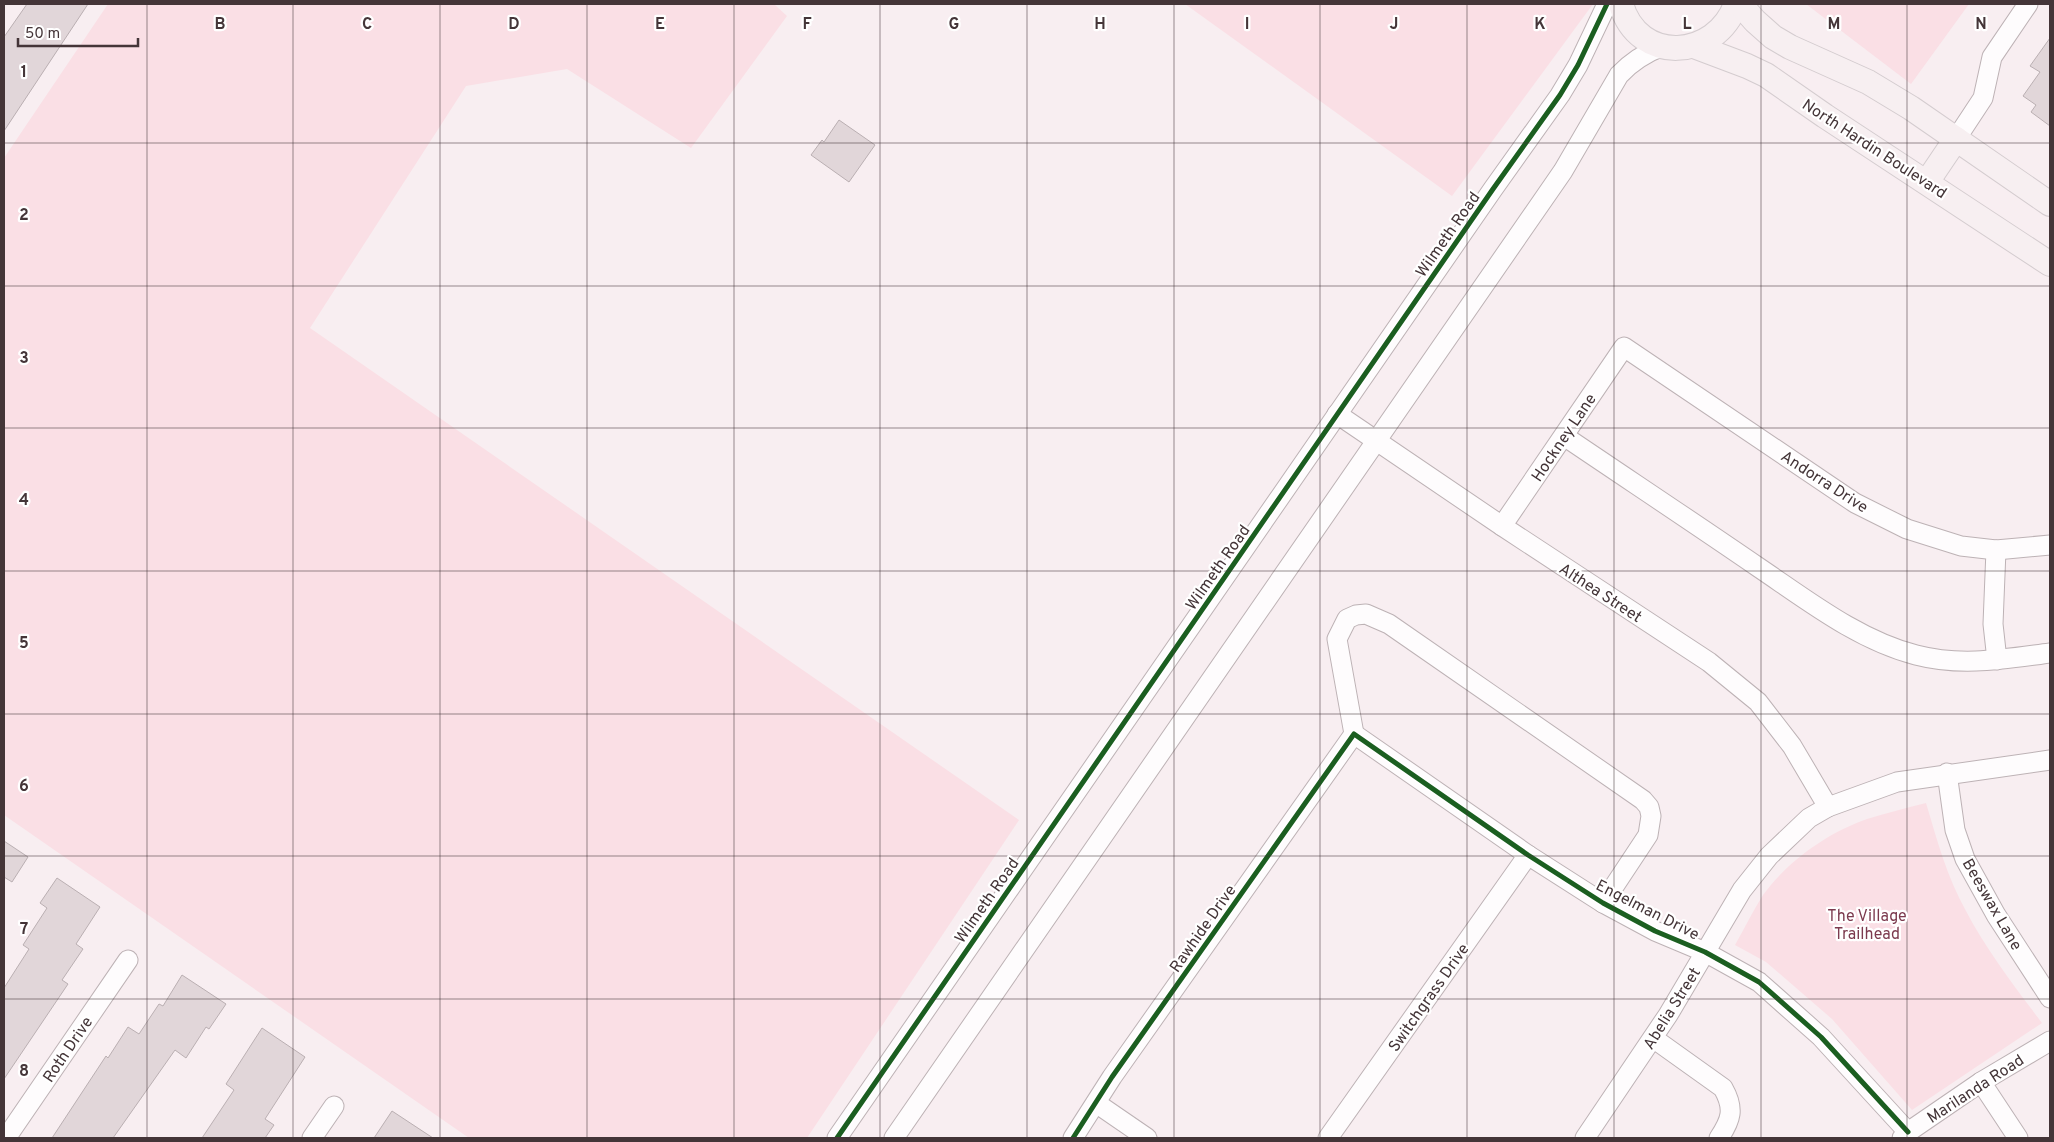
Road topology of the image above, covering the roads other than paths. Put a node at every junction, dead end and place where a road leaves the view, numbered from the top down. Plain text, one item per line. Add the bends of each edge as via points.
1 (1607, 4) edge
2 (1621, 4) edge
3 (1736, 4) edge
4 (1740, 4) edge
5 (2028, 4) edge
6 (1663, 46) junction
7 (1694, 46) junction
8 (1956, 139) junction
9 (1927, 182) junction
10 (2050, 204) edge
11 (2050, 264) edge
12 (1624, 347) joint
13 (1337, 414) junction
14 (1564, 436) junction
15 (1376, 441) junction
16 (1502, 526) junction
17 (2050, 545) edge
18 (1996, 550) junction
19 (2050, 653) edge
20 (1997, 660) junction
21 (1354, 734) junction
22 (2050, 760) edge
23 (1947, 773) junction
24 (1828, 807) junction
25 (1528, 855) junction
26 (1603, 903) junction
27 (1705, 952) junction
28 (128, 960) dead end
29 (2050, 998) edge
30 (1653, 1038) junction
31 (2050, 1041) edge
32 (1981, 1082) junction
33 (1096, 1103) junction
34 (334, 1106) dead end
35 (1905, 1135) edge
36 (6, 1138) edge
37 (312, 1138) edge
38 (837, 1138) edge
39 (894, 1138) edge
40 (1073, 1138) edge
41 (1147, 1138) edge
42 (1328, 1138) edge
43 (1585, 1138) edge
44 (1719, 1138) edge
45 (2018, 1138) edge

1 - 13 street, Wilmeth Road via 1578,66 1560,94
2 - 6 main road via 1637,31
3 - 7 main road via 1724,26
4 - 8 main road via 1773,37 1868,82
5 - 8 street via 1992,57 1983,98
6 - 7 main road
6 - 15 street via 1644,54 1619,74 1563,171
7 - 9 main road, North Hardin Boulevard via 1766,75
8 - 9 main road
8 - 10 main road
9 - 11 main road, North Hardin Boulevard
12 - 14 street, Hockney Lane
12 - 18 street, Andorra Drive via 1855,503 1907,529 1961,546
13 - 15 street, Althea Street
13 - 38 street, Wilmeth Road
14 - 16 street, Hockney Lane
14 - 20 street via 1806,599 1873,639 1902,651 1941,660 1971,663
15 - 16 street, Althea Street
15 - 39 street
16 - 24 street, Althea Street via 1709,662 1758,702 1792,746
17 - 18 street, Andorra Drive
18 - 20 street via 1993,624
19 - 20 street
21 - 25 street, Engelman Drive
21 - 26 street via 1337,639 1347,619 1366,614 1389,624 1649,807 1648,835
21 - 33 street, Rawhide Drive
22 - 23 street, Abelia Street
23 - 24 street, Abelia Street via 1897,782
23 - 29 street, Beeswax Lane via 1955,830 1965,859
24 - 27 street, Abelia Street via 1809,818 1769,856 1742,890
25 - 26 street, Engelman Drive
25 - 42 street, Switchgrass Drive
26 - 27 street, Engelman Drive via 1655,931
27 - 30 street, Abelia Street
27 - 35 street, Engelman Drive via 1759,982 1821,1037
28 - 36 street, Roth Drive
30 - 43 street, Abelia Street
30 - 44 street via 1723,1088 1731,1114
31 - 32 street, Marilanda Road
32 - 35 street, Marilanda Road
32 - 45 street
33 - 40 street, Rawhide Drive
33 - 41 street
34 - 37 street

